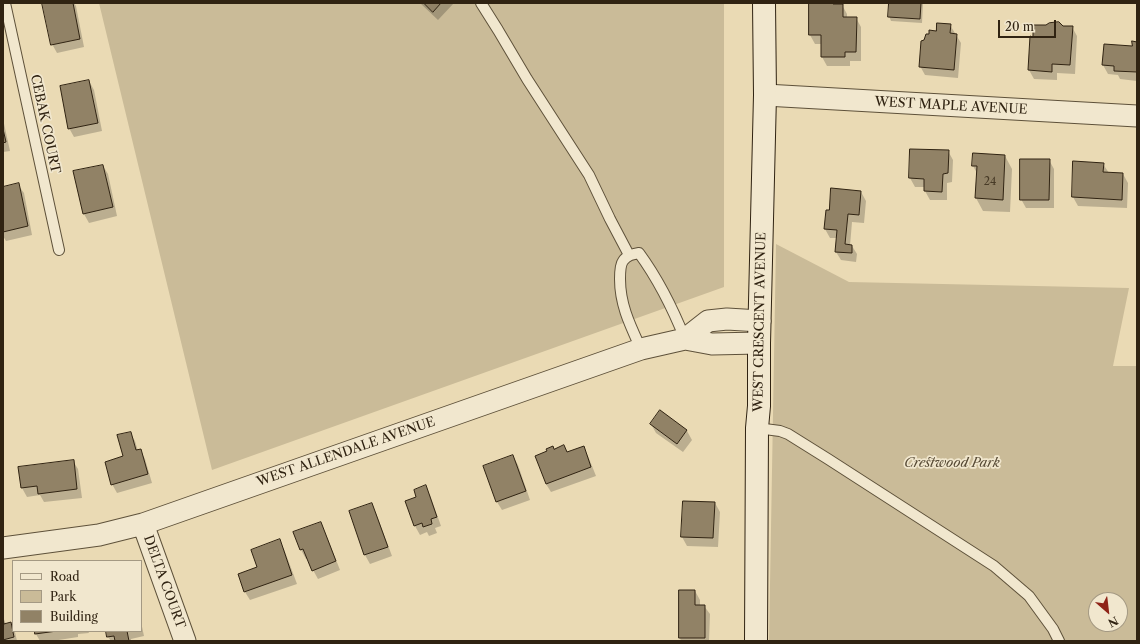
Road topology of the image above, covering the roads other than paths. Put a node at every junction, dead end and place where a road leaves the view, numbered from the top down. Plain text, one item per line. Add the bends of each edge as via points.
1 (5, 3) edge
2 (481, 3) edge
3 (764, 3) edge
4 (766, 95) junction
5 (1137, 116) edge
6 (59, 250) dead end
7 (629, 255) junction
8 (760, 321) junction
9 (685, 339) junction
10 (759, 343) junction
11 (641, 349) junction
12 (757, 428) junction
13 (143, 524) junction
14 (3, 548) edge
15 (185, 641) edge
16 (756, 641) edge
17 (1059, 641) edge

1 - 6 lane, CEBAK COURT
2 - 7 lane via 589,176
3 - 4 main road, WEST CRESCENT AVENUE
4 - 5 street, WEST MAPLE AVENUE
4 - 8 main road, WEST CRESCENT AVENUE
7 - 9 lane via 639,253 645,261 670,305
7 - 11 lane via 622,261 620,271 622,304
8 - 9 street, WEST ALLENDALE AVENUE via 708,321
8 - 10 main road, WEST CRESCENT AVENUE
9 - 10 street, WEST ALLENDALE AVENUE via 712,344
9 - 11 street, WEST ALLENDALE AVENUE
10 - 12 main road, WEST CRESCENT AVENUE
11 - 13 street, WEST ALLENDALE AVENUE
12 - 16 main road, WEST CRESCENT AVENUE
12 - 17 lane via 788,434 994,566 1029,596
13 - 14 street, WEST ALLENDALE AVENUE via 99,535
13 - 15 street, DELTA COURT

